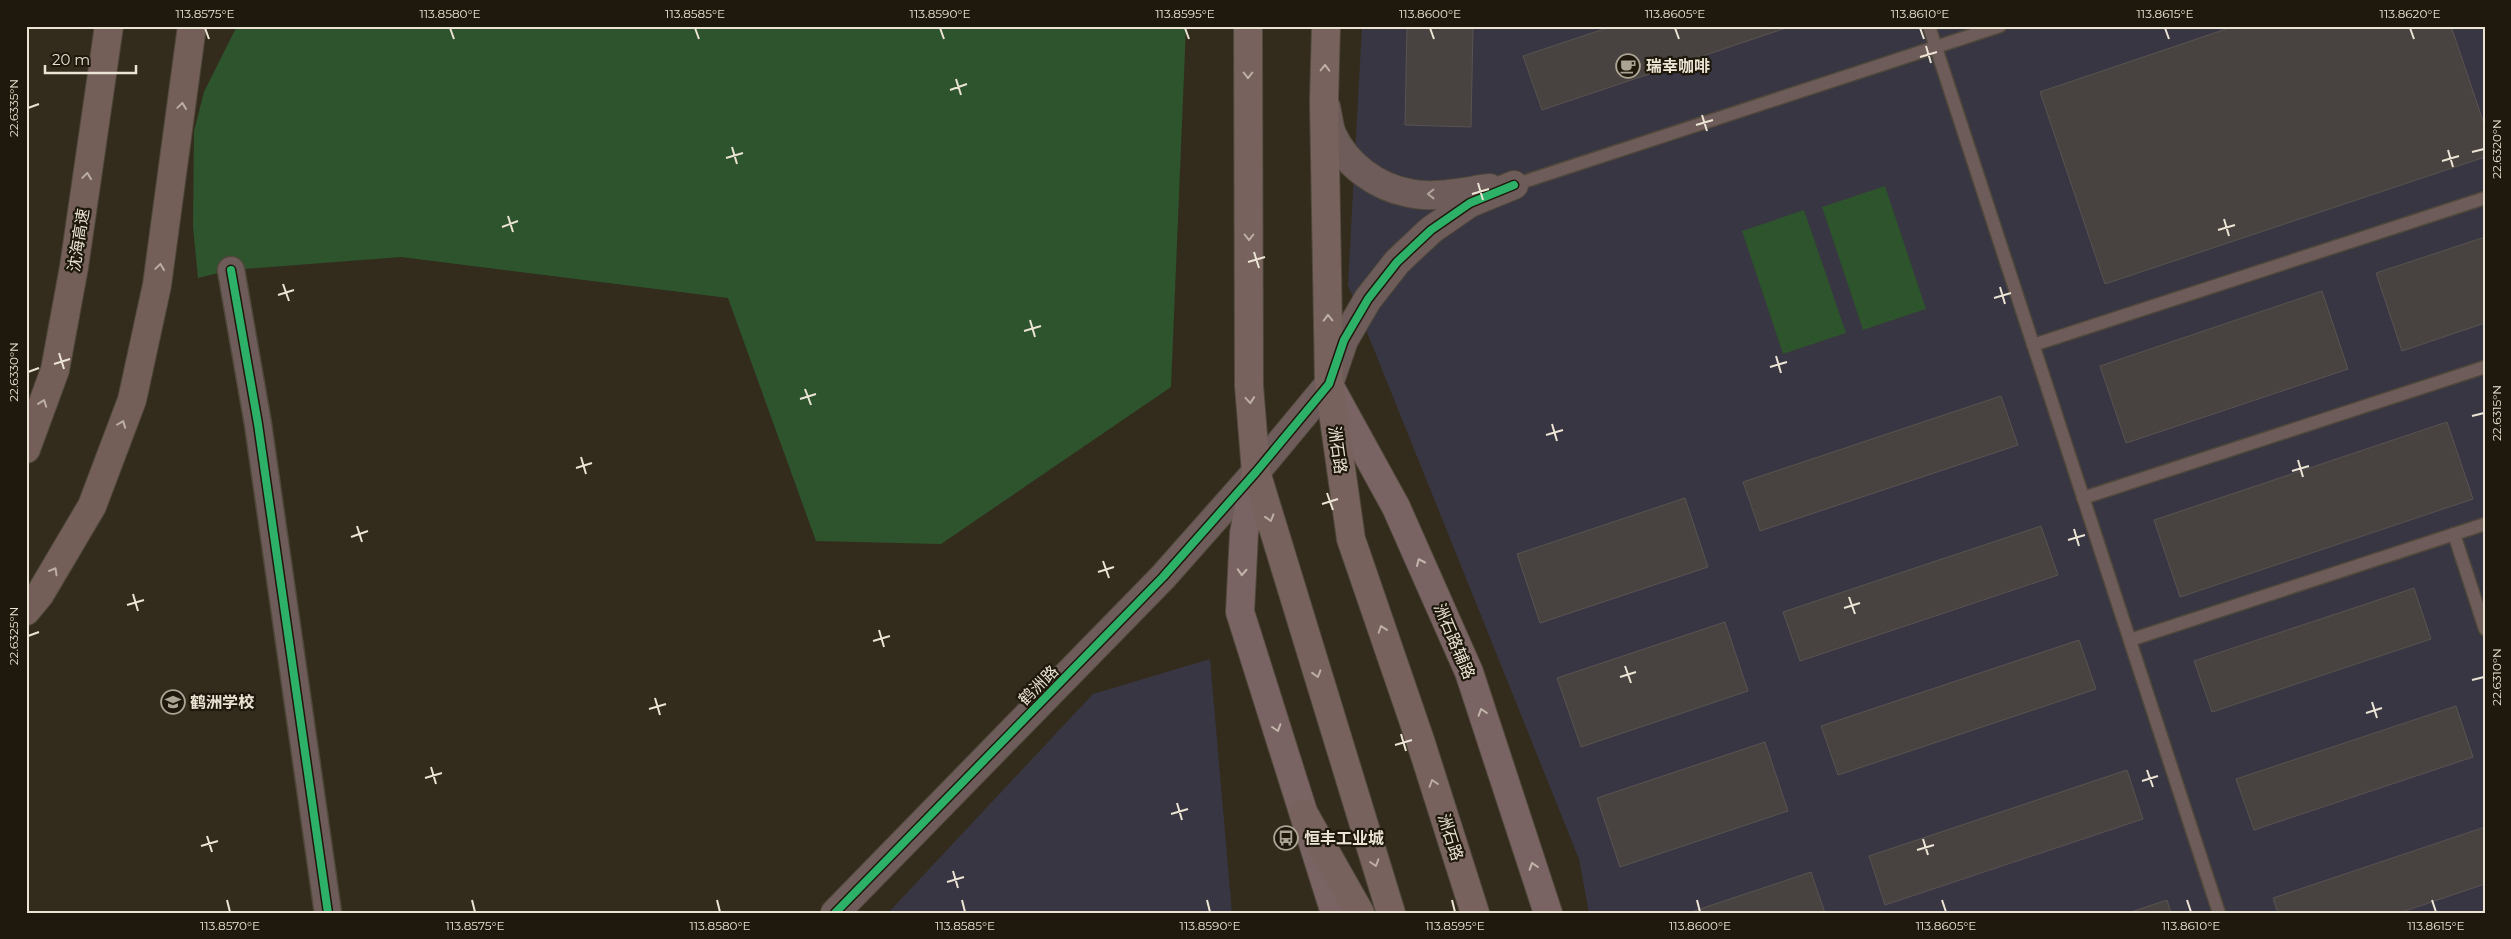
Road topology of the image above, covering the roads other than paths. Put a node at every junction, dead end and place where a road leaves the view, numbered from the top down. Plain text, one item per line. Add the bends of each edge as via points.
1 (109, 26) edge
2 (192, 26) edge
3 (1248, 26) edge
4 (1326, 26) edge
5 (1929, 26) edge
6 (2000, 26) edge
7 (1983, 29) edge
8 (1936, 47) junction
9 (1324, 101) junction
10 (1514, 185) junction
11 (2485, 198) edge
12 (231, 270) dead end
13 (2033, 346) junction
14 (2485, 367) edge
15 (1328, 384) junction
16 (26, 449) edge
17 (1256, 472) junction
18 (2083, 498) junction
19 (2485, 524) edge
20 (2454, 534) junction
21 (26, 611) edge
22 (2485, 628) edge
23 (2130, 640) junction
24 (1304, 814) junction
25 (328, 913) edge
26 (835, 913) edge
27 (1335, 913) edge
28 (1360, 913) edge
29 (1391, 913) edge
30 (1475, 913) edge
31 (1548, 913) edge
32 (2219, 913) edge

16 -> 1 highway, 沈海高速 via 55,370 74,267
21 -> 2 highway via 40,594 92,506 132,400 157,285
3 -> 17 main road via 1249,386
9 -> 4 main road, 洲石路
5 - 8 lane
6 - 7 lane
7 - 8 lane
8 - 10 lane
8 - 13 lane
10 -> 9 street via 1444,194 1410,194 1378,183 1351,162 1332,134
15 -> 9 main road, 洲石路
10 - 15 street, 鹤洲路 via 1470,204 1431,230 1396,262 1368,299 1344,340
11 - 13 lane
12 - 25 street via 259,433
13 - 18 lane
14 - 18 lane
15 - 17 street, 鹤洲路
30 -> 15 main road, 洲石路 via 1351,539
31 -> 15 main road, 洲石路辅路 via 1470,672 1396,506
17 -> 24 main road via 1244,534 1240,612
17 - 26 street, 鹤洲路 via 1163,576
17 -> 29 main road
18 - 23 lane
19 - 20 lane
20 - 22 lane
20 - 23 lane
23 - 32 lane
24 - 27 main road
24 - 28 main road

